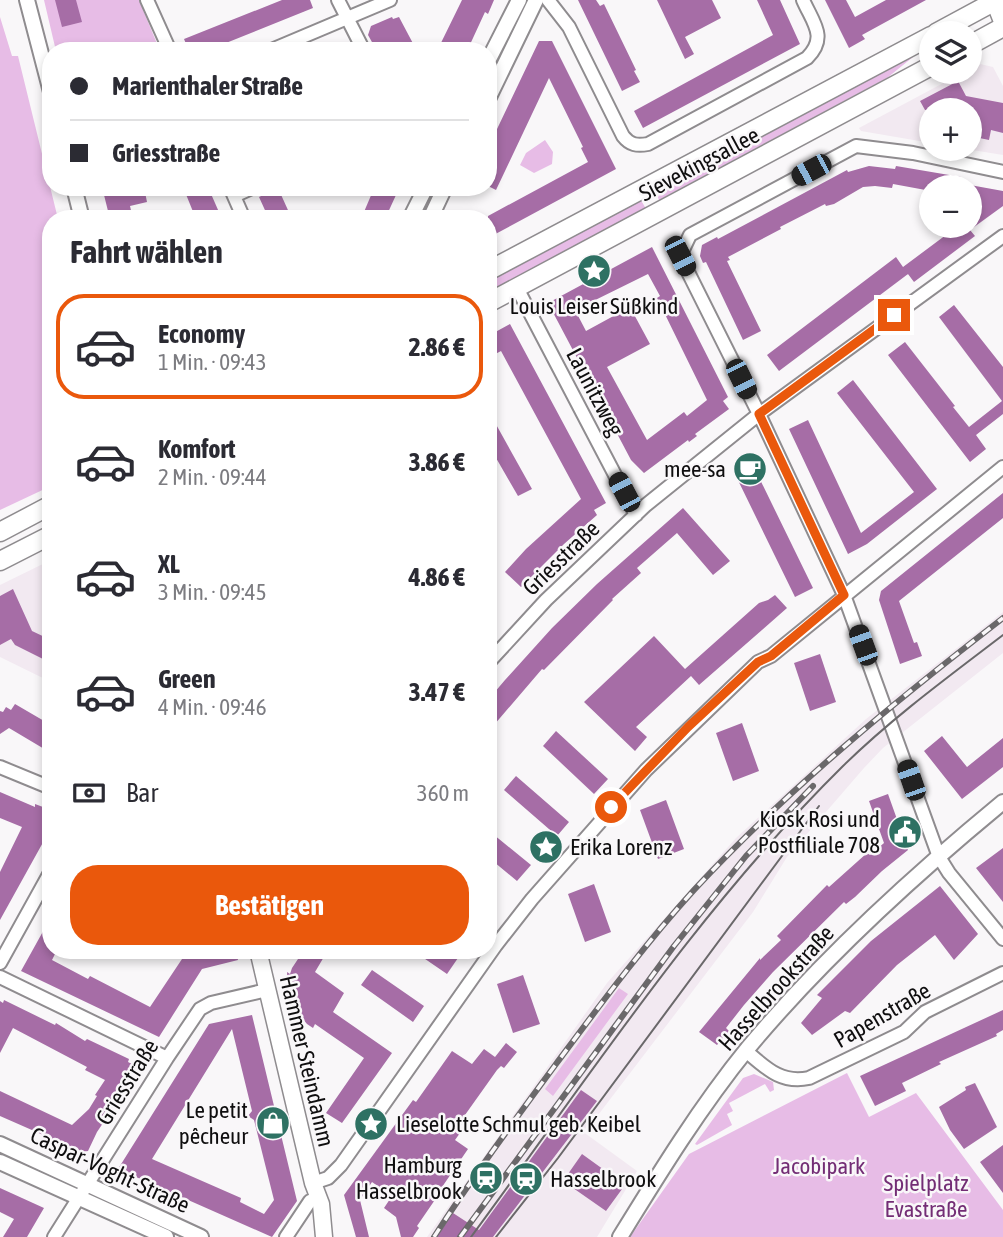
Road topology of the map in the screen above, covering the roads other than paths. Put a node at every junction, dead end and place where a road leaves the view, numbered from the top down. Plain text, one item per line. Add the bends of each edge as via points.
1 (27, 0) edge
2 (147, 0) edge
3 (338, 0) edge
4 (390, 0) edge
5 (519, 0) edge
6 (536, 0) edge
7 (548, 0) edge
8 (803, 0) edge
9 (995, 1) edge
10 (347, 18) junction
11 (958, 21) edge
12 (1003, 26) edge
13 (982, 38) edge
14 (166, 42) edge
15 (290, 42) edge
16 (359, 42) edge
17 (919, 42) edge
18 (497, 43) edge
19 (42, 58) edge
20 (919, 72) edge
21 (497, 80) edge
22 (1003, 172) edge
23 (1003, 236) edge
24 (497, 266) edge
25 (517, 288) junction
26 (497, 298) edge
27 (759, 414) junction
28 (1003, 467) edge
29 (42, 510) edge
30 (636, 515) junction
31 (0, 532) edge
32 (42, 540) edge
33 (0, 561) edge
34 (844, 595) junction
35 (497, 653) edge
36 (0, 767) edge
37 (42, 784) edge
38 (1003, 802) edge
39 (939, 857) junction
40 (42, 887) edge
41 (1003, 939) edge
42 (497, 943) edge
43 (262, 959) edge
44 (485, 959) edge
45 (0, 963) edge
46 (1003, 973) edge
47 (0, 977) edge
48 (267, 990) junction
49 (746, 1051) junction
50 (167, 1058) junction
51 (0, 1144) edge
52 (0, 1162) edge
53 (88, 1183) junction
54 (313, 1183) junction
55 (79, 1198) junction
56 (310, 1201) junction
57 (54, 1237) edge
58 (166, 1237) edge
59 (201, 1237) edge
60 (286, 1237) edge
61 (313, 1237) edge
62 (324, 1237) edge
63 (620, 1237) edge

1 - 19 street
2 - 14 street
3 - 10 street
4 - 10 street
5 - 18 street
6 - 21 street
7 - 8 street, Sievekingsallee via 569,27 623,136 639,145 807,58 818,47 818,33
9 - 11 main road
9 - 12 main road
10 - 15 street
10 - 16 street
12 - 13 main road
17 - 24 main road, Sievekingsallee
20 - 25 main road, Sievekingsallee
22 - 27 street via 856,146 690,235 680,256
23 - 27 street, Griesstraße
25 - 26 main road, Sievekingsallee
25 - 30 street, Launitzweg
27 - 30 street, Griesstraße
27 - 34 street
28 - 34 street
29 - 31 main road
30 - 35 street, Griesstraße
32 - 33 main road
34 - 39 street
34 - 42 street via 758,662 688,727 606,813
36 - 37 street
38 - 39 street, Hasselbrookstraße
39 - 41 street
39 - 49 street, Hasselbrookstraße via 810,978
40 - 45 street
43 - 48 main road, Hammer Steindamm
44 - 54 street via 341,1165 328,1178
46 - 49 street, Papenstraße via 925,1012 904,1032 809,1078 778,1076
47 - 50 street
48 - 50 street, Griesstraße via 205,1006
48 - 54 main road, Hammer Steindamm
49 - 63 street, Hasselbrookstraße via 679,1143
50 - 53 street, Griesstraße
51 - 53 street, Caspar-Voght-Straße
52 - 55 street, Caspar-Voght-Straße
53 - 55 street, Griesstraße
53 - 59 street, Caspar-Voght-Straße
54 - 56 main road, Hammer Steindamm
54 - 62 main road, Hammer Steindamm via 321,1204
55 - 57 street, Griesstraße
55 - 58 street, Caspar-Voght-Straße
56 - 60 street
56 - 61 main road, Hammer Steindamm

